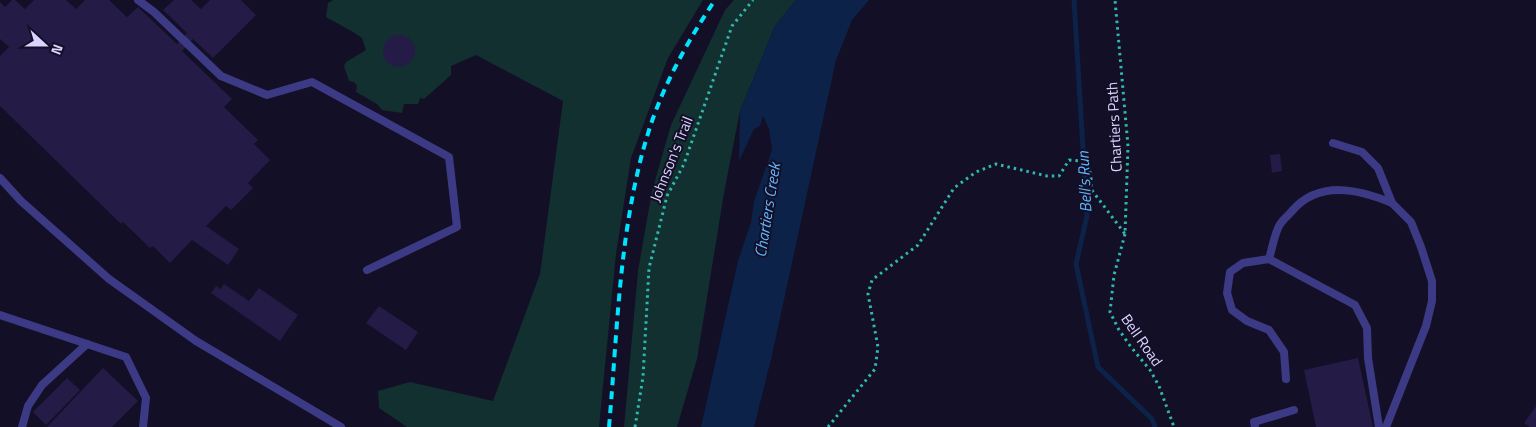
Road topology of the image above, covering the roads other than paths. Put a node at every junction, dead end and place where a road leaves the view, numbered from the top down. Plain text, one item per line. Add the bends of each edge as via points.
1 (138, 0) edge
2 (1334, 143) dead end
3 (0, 178) edge
4 (1392, 203) junction
5 (1269, 259) junction
6 (367, 270) dead end
7 (0, 316) edge
8 (87, 344) junction
9 (1286, 379) dead end
10 (1294, 410) dead end
11 (22, 427) edge
12 (143, 427) edge
13 (340, 427) edge
14 (1255, 427) edge
15 (1379, 427) edge
16 (1386, 427) edge

1 - 6 lane via 221,76 267,95 312,82 449,157 457,227
2 - 4 lane via 1362,152 1378,168
3 - 13 lane via 21,201 109,279 196,341
4 - 5 lane via 1369,193 1343,189 1320,193 1300,202 1280,225
4 - 16 lane via 1410,222 1421,247 1432,281 1432,301 1426,326
5 - 9 lane via 1243,263 1230,272 1227,293 1232,310 1247,321 1269,330 1284,352
5 - 15 lane via 1355,305 1367,328 1368,358
7 - 8 lane
8 - 11 lane via 42,385 28,406
8 - 12 lane via 126,358 146,398
10 - 14 lane via 1254,422

